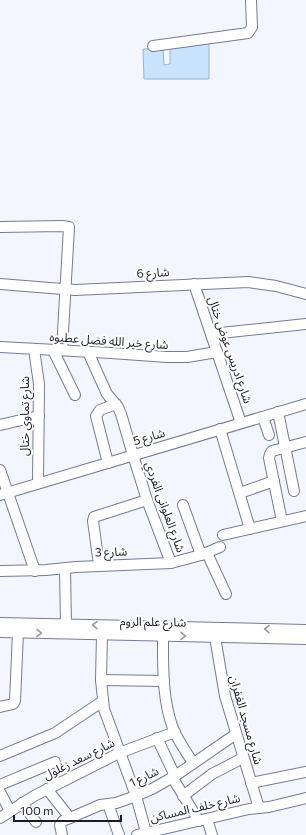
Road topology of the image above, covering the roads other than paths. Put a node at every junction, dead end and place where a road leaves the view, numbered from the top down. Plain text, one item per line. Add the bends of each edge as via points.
1 (250, 0) edge
2 (153, 46) dead end
3 (0, 227) edge
4 (0, 284) edge
5 (194, 284) junction
6 (66, 290) junction
7 (306, 294) edge
8 (306, 324) edge
9 (211, 334) junction
10 (0, 347) edge
11 (34, 349) junction
12 (57, 350) junction
13 (88, 352) junction
14 (217, 352) junction
15 (75, 395) dead end
16 (116, 404) junction
17 (306, 404) edge
18 (278, 412) junction
19 (39, 416) junction
20 (263, 417) junction
21 (241, 423) junction
22 (0, 425) edge
23 (220, 429) junction
24 (269, 435) dead end
25 (306, 442) edge
26 (285, 447) junction
27 (133, 455) junction
28 (108, 463) junction
29 (0, 470) edge
30 (274, 481) junction
31 (38, 483) junction
32 (294, 491) dead end
33 (240, 493) junction
34 (3, 494) edge
35 (148, 500) junction
36 (183, 505) dead end
37 (306, 516) edge
38 (282, 521) junction
39 (250, 528) junction
40 (223, 535) dead end
41 (220, 546) dead end
42 (204, 554) junction
43 (171, 563) junction
44 (99, 565) junction
45 (65, 568) junction
46 (0, 571) edge
47 (35, 571) junction
48 (226, 594) dead end
49 (0, 623) edge
50 (66, 624) junction
51 (306, 630) edge
52 (0, 632) edge
53 (18, 632) junction
54 (158, 632) junction
55 (102, 634) junction
56 (214, 637) junction
57 (306, 639) edge
58 (101, 680) junction
59 (164, 681) junction
60 (103, 701) junction
61 (0, 707) edge
62 (175, 732) junction
63 (236, 734) junction
64 (157, 738) junction
65 (119, 753) junction
66 (0, 756) edge
67 (243, 758) junction
68 (55, 762) dead end
69 (193, 763) junction
70 (306, 772) edge
71 (173, 777) junction
72 (251, 783) junction
73 (0, 785) edge
74 (47, 789) junction
75 (0, 792) edge
76 (136, 796) junction
77 (183, 796) junction
78 (306, 798) edge
79 (22, 803) junction
80 (108, 804) junction
81 (259, 808) junction
82 (10, 810) junction
83 (0, 818) edge
84 (70, 818) junction
85 (203, 820) junction
86 (36, 822) dead end
87 (173, 831) edge
88 (61, 832) edge
89 (142, 834) edge
90 (120, 835) edge
91 (212, 835) edge

1 - 2 street via 252,27 248,33
3 - 6 street via 69,227
4 - 6 street, شارع 6
5 - 6 street, شارع 6
5 - 7 street, شارع 6 via 258,283
5 - 9 street, شارع ادريس عوض ختال
6 - 12 street
8 - 9 street
9 - 14 street, شارع ادريس عوض ختال
10 - 11 street, شارع خير الله فضل عطيوه
11 - 12 street, شارع خير الله فضل عطيوه
11 - 19 street, شارع تماوي ختال via 39,384
12 - 13 street, شارع خير الله فضل عطيوه
12 - 15 street
13 - 14 street, شارع خير الله فضل عطيوه via 177,358
13 - 16 street, شارع العلوانى الفردي via 108,394
14 - 21 street, شارع ادريس عوض ختال
16 - 27 street, شارع العلوانى الفردي
16 - 28 street via 100,410 96,416
17 - 18 street, شارع 5
18 - 20 street, شارع 5
18 - 26 street
19 - 22 street
19 - 31 street, شارع تماوي ختال
20 - 21 street, شارع 5
20 - 24 street
21 - 23 street, شارع 5
23 - 27 street, شارع 5
23 - 33 street
25 - 26 street
26 - 30 street via 270,454
26 - 32 street
27 - 28 street, شارع 5
27 - 35 street, شارع العلوانى الفردي
28 - 31 street, شارع 5
29 - 34 street
30 - 33 street
30 - 38 street
31 - 34 street, شارع 5
33 - 39 street
34 - 47 street
35 - 43 street, شارع العلوانى الفردي
35 - 44 street via 94,517
36 - 42 street
37 - 38 street
38 - 39 street
39 - 40 street
41 - 42 street, شارع 3
42 - 43 street, شارع 3
42 - 48 street
43 - 44 street, شارع 3
44 - 45 street, شارع 3
45 - 47 street, شارع 3
45 - 50 street
46 - 47 street, شارع 3
49 - 50 street, شارع علم الروم
54 -> 50 street, شارع علم الروم
51 -> 54 street, شارع علم الروم
52 - 53 street, شارع علم الروم
53 -> 55 street, شارع علم الروم
53 - 61 street via 15,701 13,704
54 - 55 street, شارع علم الروم
54 -> 56 street, شارع علم الروم
54 - 59 street
55 - 58 street
56 - 57 street, شارع علم الروم
56 - 63 street, شارع مسجد الغفران via 222,684
58 - 59 street
58 - 60 street
59 - 62 street via 166,702
60 - 65 street
60 - 66 street via 55,734
62 - 64 street, شارع سعد زغلول
62 - 69 street
63 - 67 street, شارع مسجد الغفران
63 - 69 street, شارع 1
64 - 65 street, شارع سعد زغلول
64 - 71 street
65 - 74 street, شارع سعد زغلول
65 - 76 street
67 - 72 street, شارع مسجد الغفران
67 - 77 street via 212,774
68 - 73 street
69 - 71 street, شارع 1
70 - 72 street
71 - 76 street, شارع 1
71 - 77 street
72 - 81 street, شارع مسجد الغفران
74 - 79 street, شارع سعد زغلول
74 - 84 street
75 - 82 street
76 - 80 street, شارع 1
76 - 89 street
77 - 85 street
78 - 81 street, شارع خلف المساكن
79 - 82 street, شارع سعد زغلول
79 - 86 street
80 - 84 street, شارع 1
80 - 90 street
81 - 85 street, شارع خلف المساكن
82 - 83 street, شارع سعد زغلول
84 - 88 street, شارع 1 via 60,825
85 - 87 street, شارع خلف المساكن
85 - 91 street
87 - 89 street, شارع خلف المساكن

